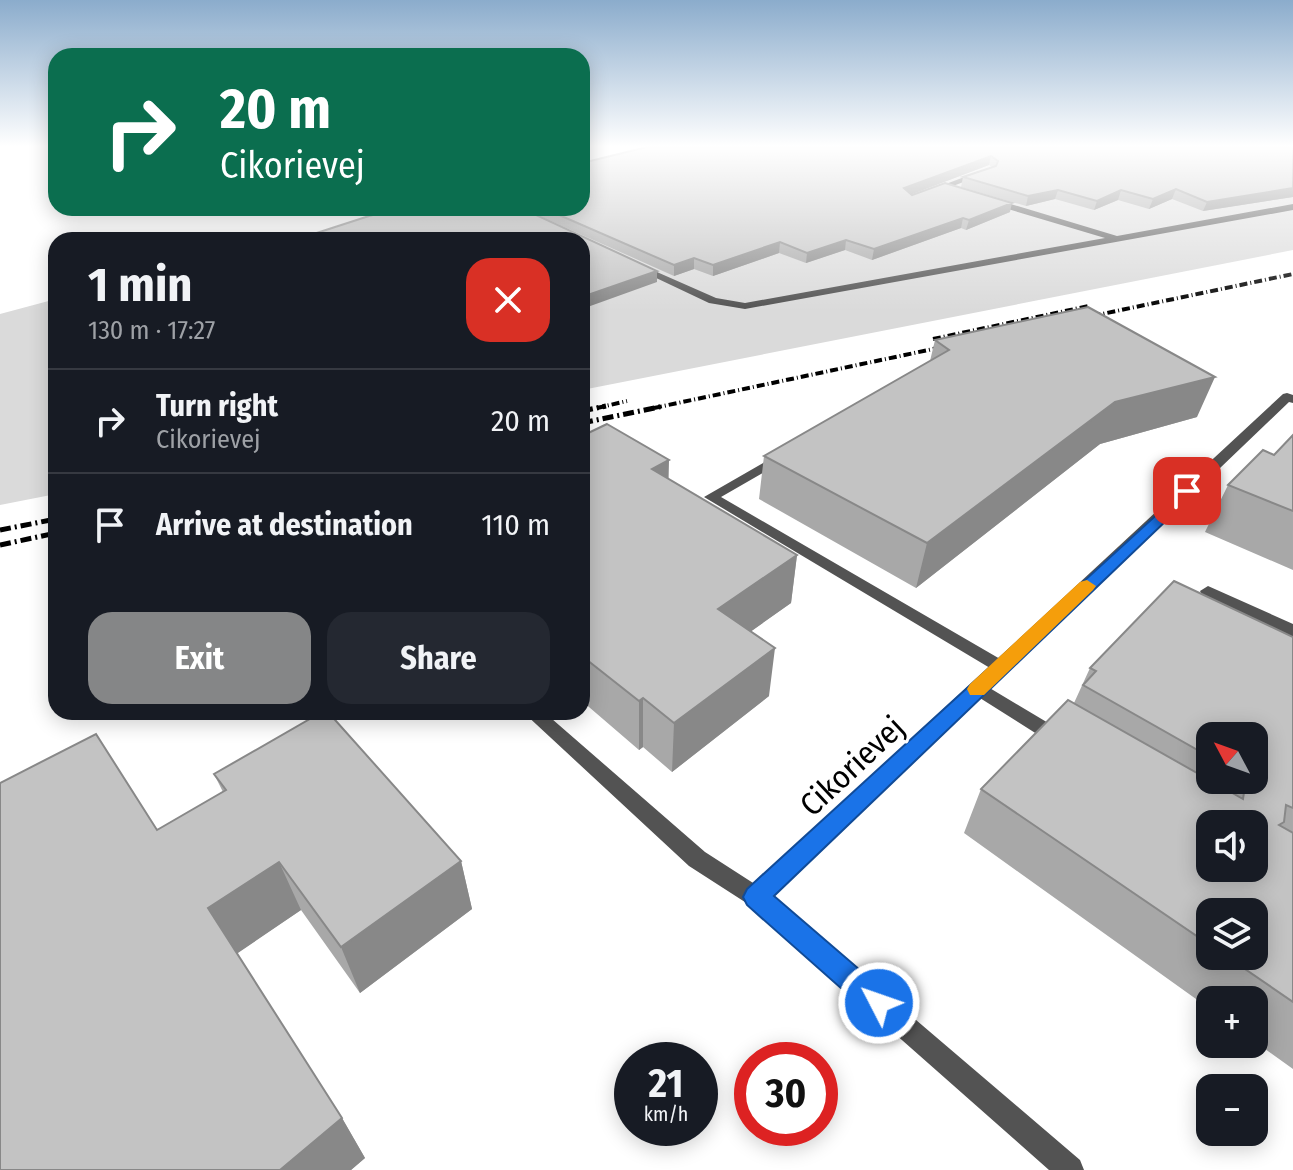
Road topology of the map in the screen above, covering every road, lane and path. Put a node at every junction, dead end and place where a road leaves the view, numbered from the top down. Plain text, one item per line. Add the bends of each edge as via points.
1 (992, 202) edge
2 (1293, 207) edge
3 (1117, 239) junction
4 (626, 262) edge
5 (1293, 399) edge
6 (803, 443) edge
7 (1208, 591) dead end
8 (1293, 631) edge
9 (1001, 667) junction
10 (978, 688) junction
11 (541, 720) edge
12 (1081, 752) edge
13 (756, 897) junction
14 (1070, 1170) edge

1 - 3 street
2 - 3 street
3 - 4 street via 745,306 713,301
5 - 9 street, Cikorievej via 1287,397
6 - 9 street via 711,497
7 - 8 street
9 - 10 street, Cikorievej
10 - 12 street
10 - 13 street, Cikorievej
11 - 13 street via 697,859
13 - 14 street

